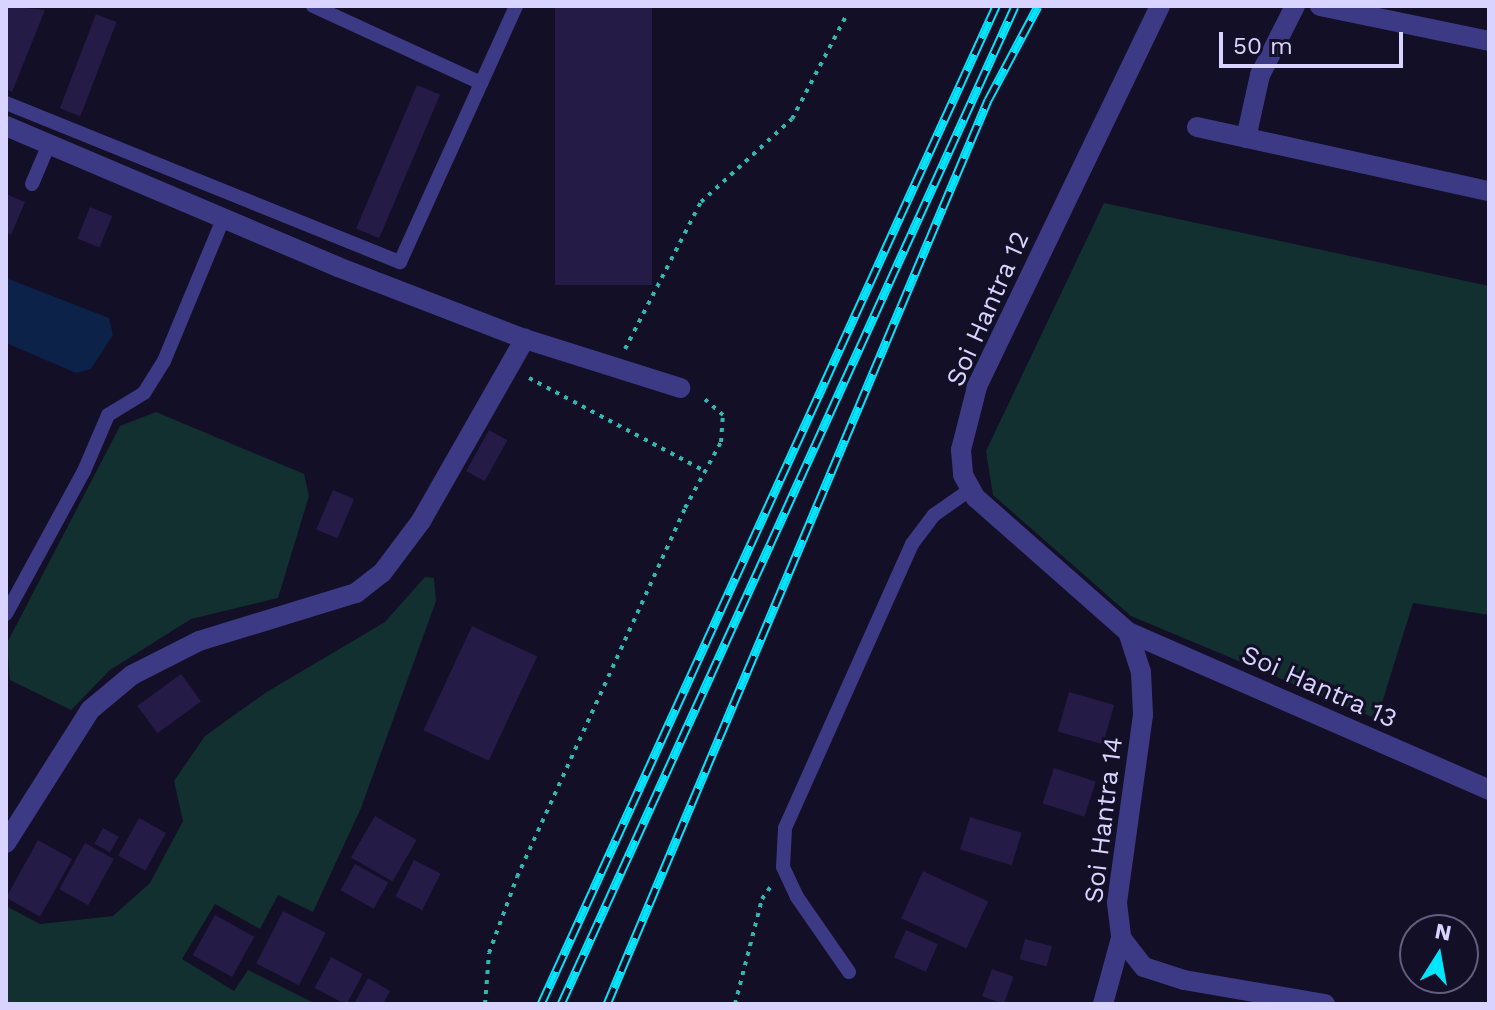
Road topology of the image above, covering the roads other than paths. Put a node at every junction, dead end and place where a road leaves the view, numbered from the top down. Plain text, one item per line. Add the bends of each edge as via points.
1 (313, 6) edge
2 (516, 6) edge
3 (1160, 6) edge
4 (1295, 6) edge
5 (1320, 6) edge
6 (1489, 41) edge
7 (481, 83) junction
8 (6, 103) edge
9 (6, 126) edge
10 (1197, 127) dead end
11 (1246, 138) junction
12 (49, 144) junction
13 (32, 184) dead end
14 (1489, 191) edge
15 (223, 219) junction
16 (525, 339) junction
17 (680, 388) road end
18 (971, 489) junction
19 (6, 614) edge
20 (1128, 632) junction
21 (1489, 790) edge
22 (6, 843) edge
23 (1121, 938) junction
24 (849, 972) dead end
25 (1103, 1004) edge
26 (1325, 1004) edge

1 - 7 lane
2 - 7 lane
3 - 18 street, Soi Hantra 12 via 977,387 961,450
4 - 11 street via 1260,75
5 - 6 street
7 - 8 lane via 400,262
9 - 12 street
10 - 11 street
11 - 14 street
12 - 13 lane
12 - 15 street
15 - 16 street
15 - 19 lane via 164,361 144,393 108,415 84,471
16 - 17 street
16 - 22 street via 421,521 382,573 356,593 199,641 132,675 90,710
18 - 20 street
18 - 24 lane via 934,515 912,544 785,828 783,867 797,897
20 - 21 street, Soi Hantra 13
20 - 23 street, Soi Hantra 14 via 1141,672 1143,715 1117,903
23 - 25 street
23 - 26 street, Soi Hantra 14 via 1144,967

